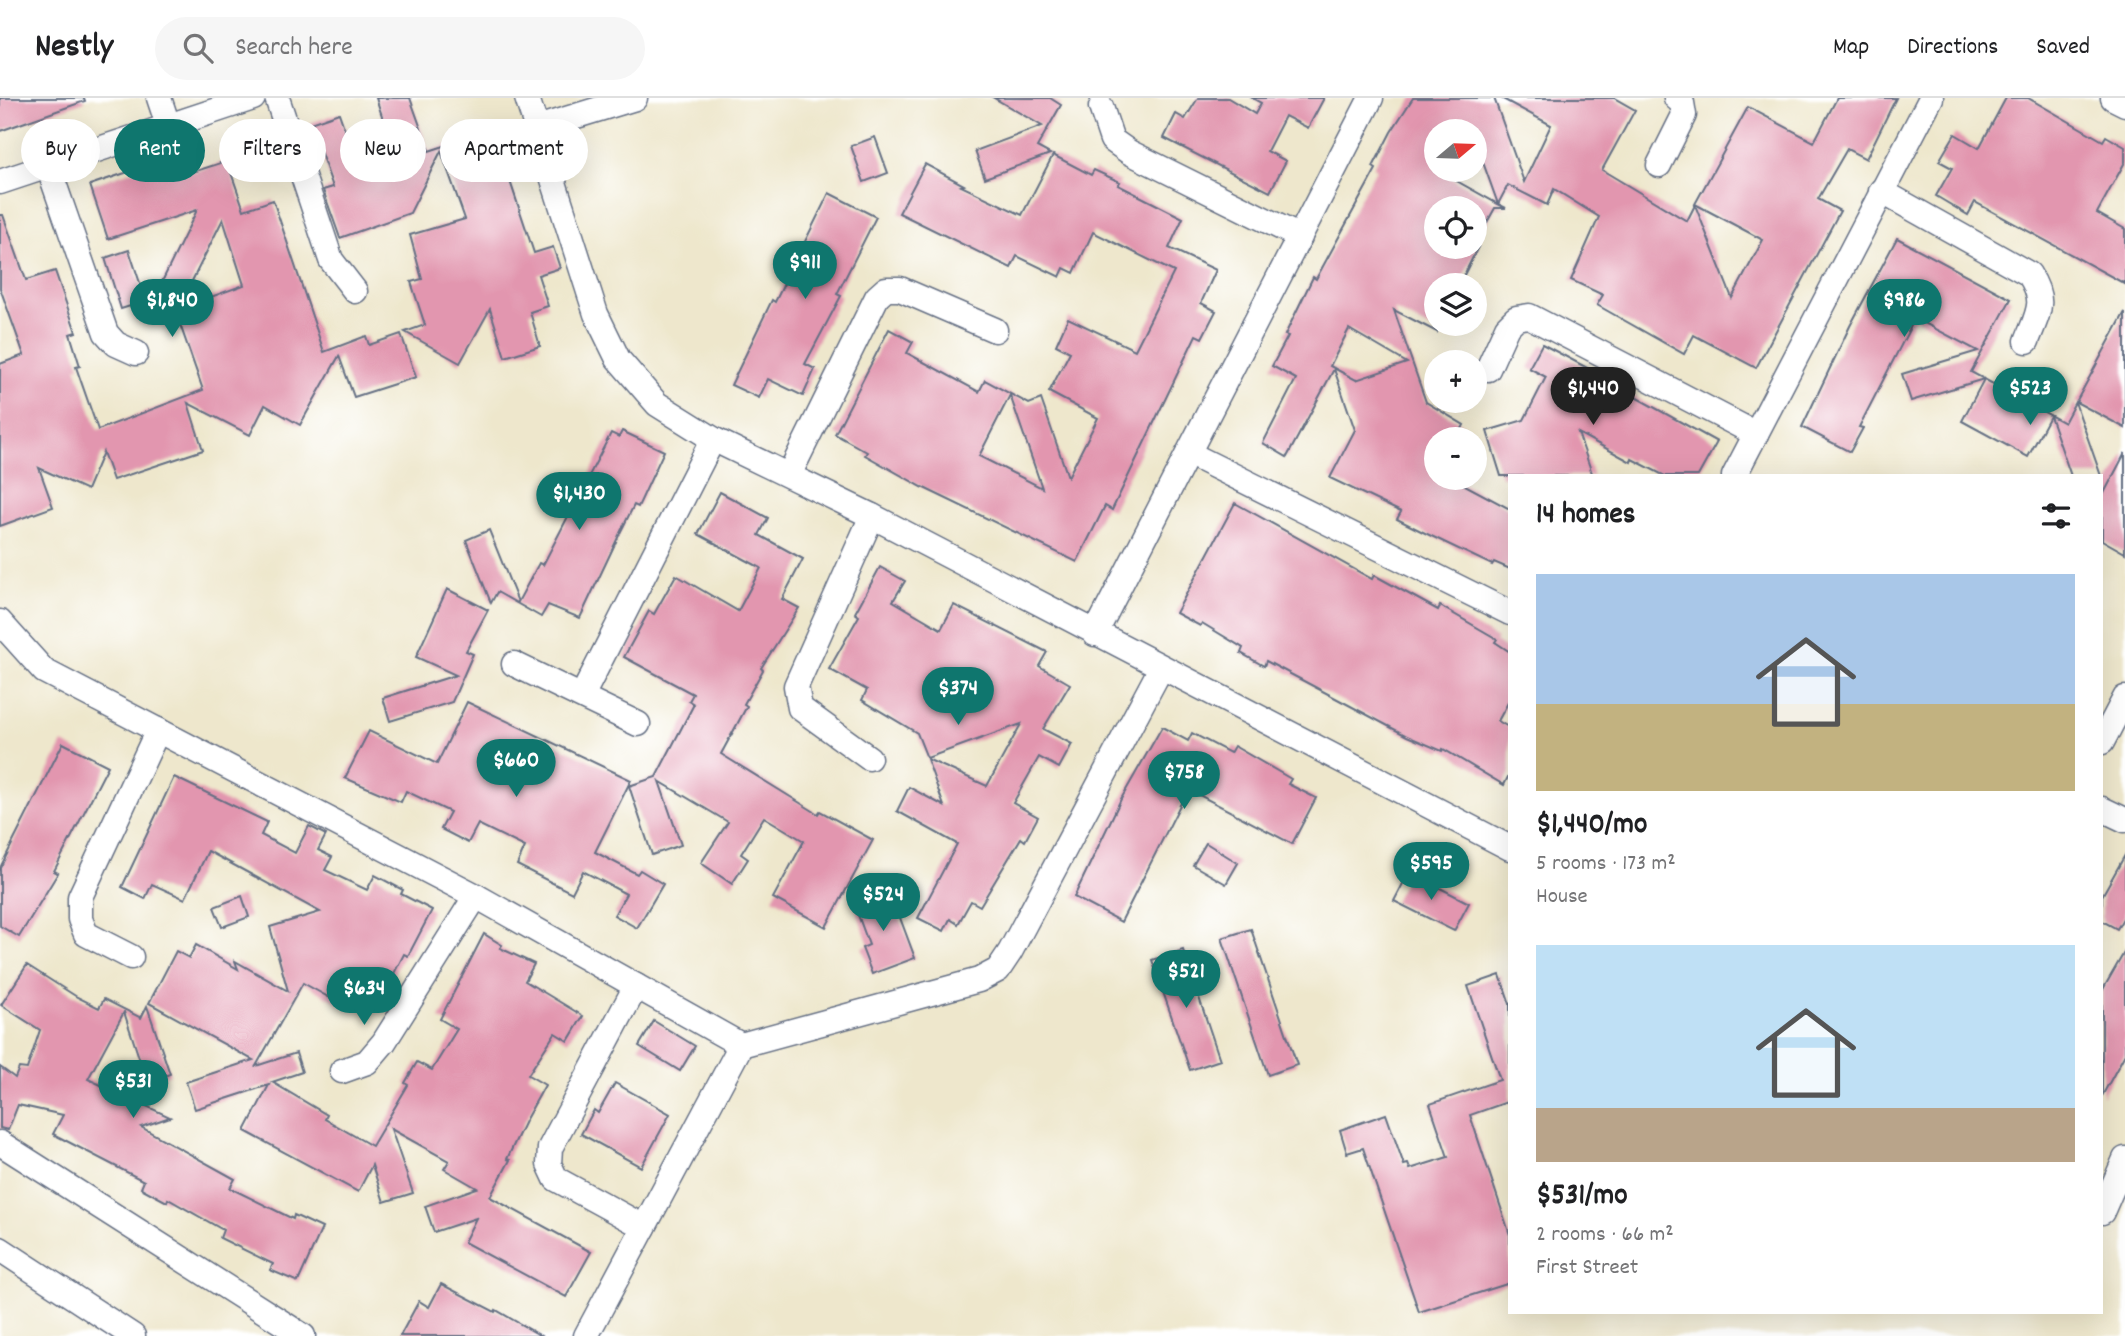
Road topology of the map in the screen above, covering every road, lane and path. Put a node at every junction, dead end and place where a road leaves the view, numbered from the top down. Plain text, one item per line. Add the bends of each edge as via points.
1 (159, 98) edge
2 (253, 98) edge
3 (277, 98) edge
4 (527, 98) edge
5 (635, 98) edge
6 (1371, 98) edge
7 (1676, 98) edge
8 (1931, 98) edge
9 (2113, 98) edge
10 (2125, 104) edge
11 (1101, 107) dead end
12 (166, 119) edge
13 (187, 119) edge
14 (534, 119) edge
15 (566, 119) edge
16 (1659, 165) dead end
17 (21, 175) edge
18 (0, 182) edge
19 (54, 182) edge
20 (554, 182) edge
21 (1881, 191) junction
22 (1300, 237) junction
23 (355, 291) dead end
24 (995, 331) dead end
25 (2027, 341) dead end
26 (136, 353) dead end
27 (1488, 369) dead end
28 (1756, 434) junction
29 (713, 439) junction
30 (1190, 454) junction
31 (1735, 474) edge
32 (789, 475) junction
33 (872, 516) junction
34 (1508, 611) edge
35 (0, 622) edge
36 (1095, 634) junction
37 (514, 664) dead end
38 (1161, 668) junction
39 (582, 696) junction
40 (2125, 698) edge
41 (638, 724) dead end
42 (158, 730) junction
43 (2103, 740) edge
44 (869, 758) dead end
45 (2103, 810) edge
46 (2125, 821) edge
47 (1508, 847) edge
48 (476, 896) junction
49 (131, 957) dead end
50 (636, 986) junction
51 (741, 1045) junction
52 (342, 1071) dead end
53 (0, 1143) edge
54 (2125, 1159) edge
55 (2103, 1210) edge
56 (644, 1227) junction
57 (0, 1249) edge
58 (133, 1336) edge
59 (303, 1336) edge
60 (586, 1336) edge

1 - 12 street
2 - 13 street
3 - 23 street via 331,261
4 - 14 street
5 - 15 street
6 - 22 street
7 - 16 street via 1684,115
8 - 21 street
9 - 10 street
11 - 22 street via 1112,140 1129,152
17 - 18 street
19 - 26 street via 106,332 116,344
20 - 29 street via 596,314 618,359 657,404
21 - 25 street via 2029,274 2041,303
21 - 28 street
22 - 30 street
24 - 32 street via 900,289 886,289 877,297
27 - 28 street via 1507,327 1516,318 1529,316
28 - 31 street
29 - 32 street
29 - 39 street
30 - 34 street
30 - 36 street
32 - 33 street
33 - 36 street
33 - 44 street via 796,685 800,708
35 - 42 street via 44,671
36 - 38 street
37 - 39 street
38 - 47 street
38 - 51 street via 998,970 979,980
39 - 41 street
40 - 43 street
42 - 48 street
42 - 49 street via 80,897 80,919 86,934
45 - 46 street
48 - 50 street
48 - 52 street via 384,1042 367,1062
50 - 51 street
50 - 56 street via 550,1148 549,1164 556,1179
51 - 56 street
53 - 59 street
54 - 55 street
56 - 60 street
57 - 58 street

